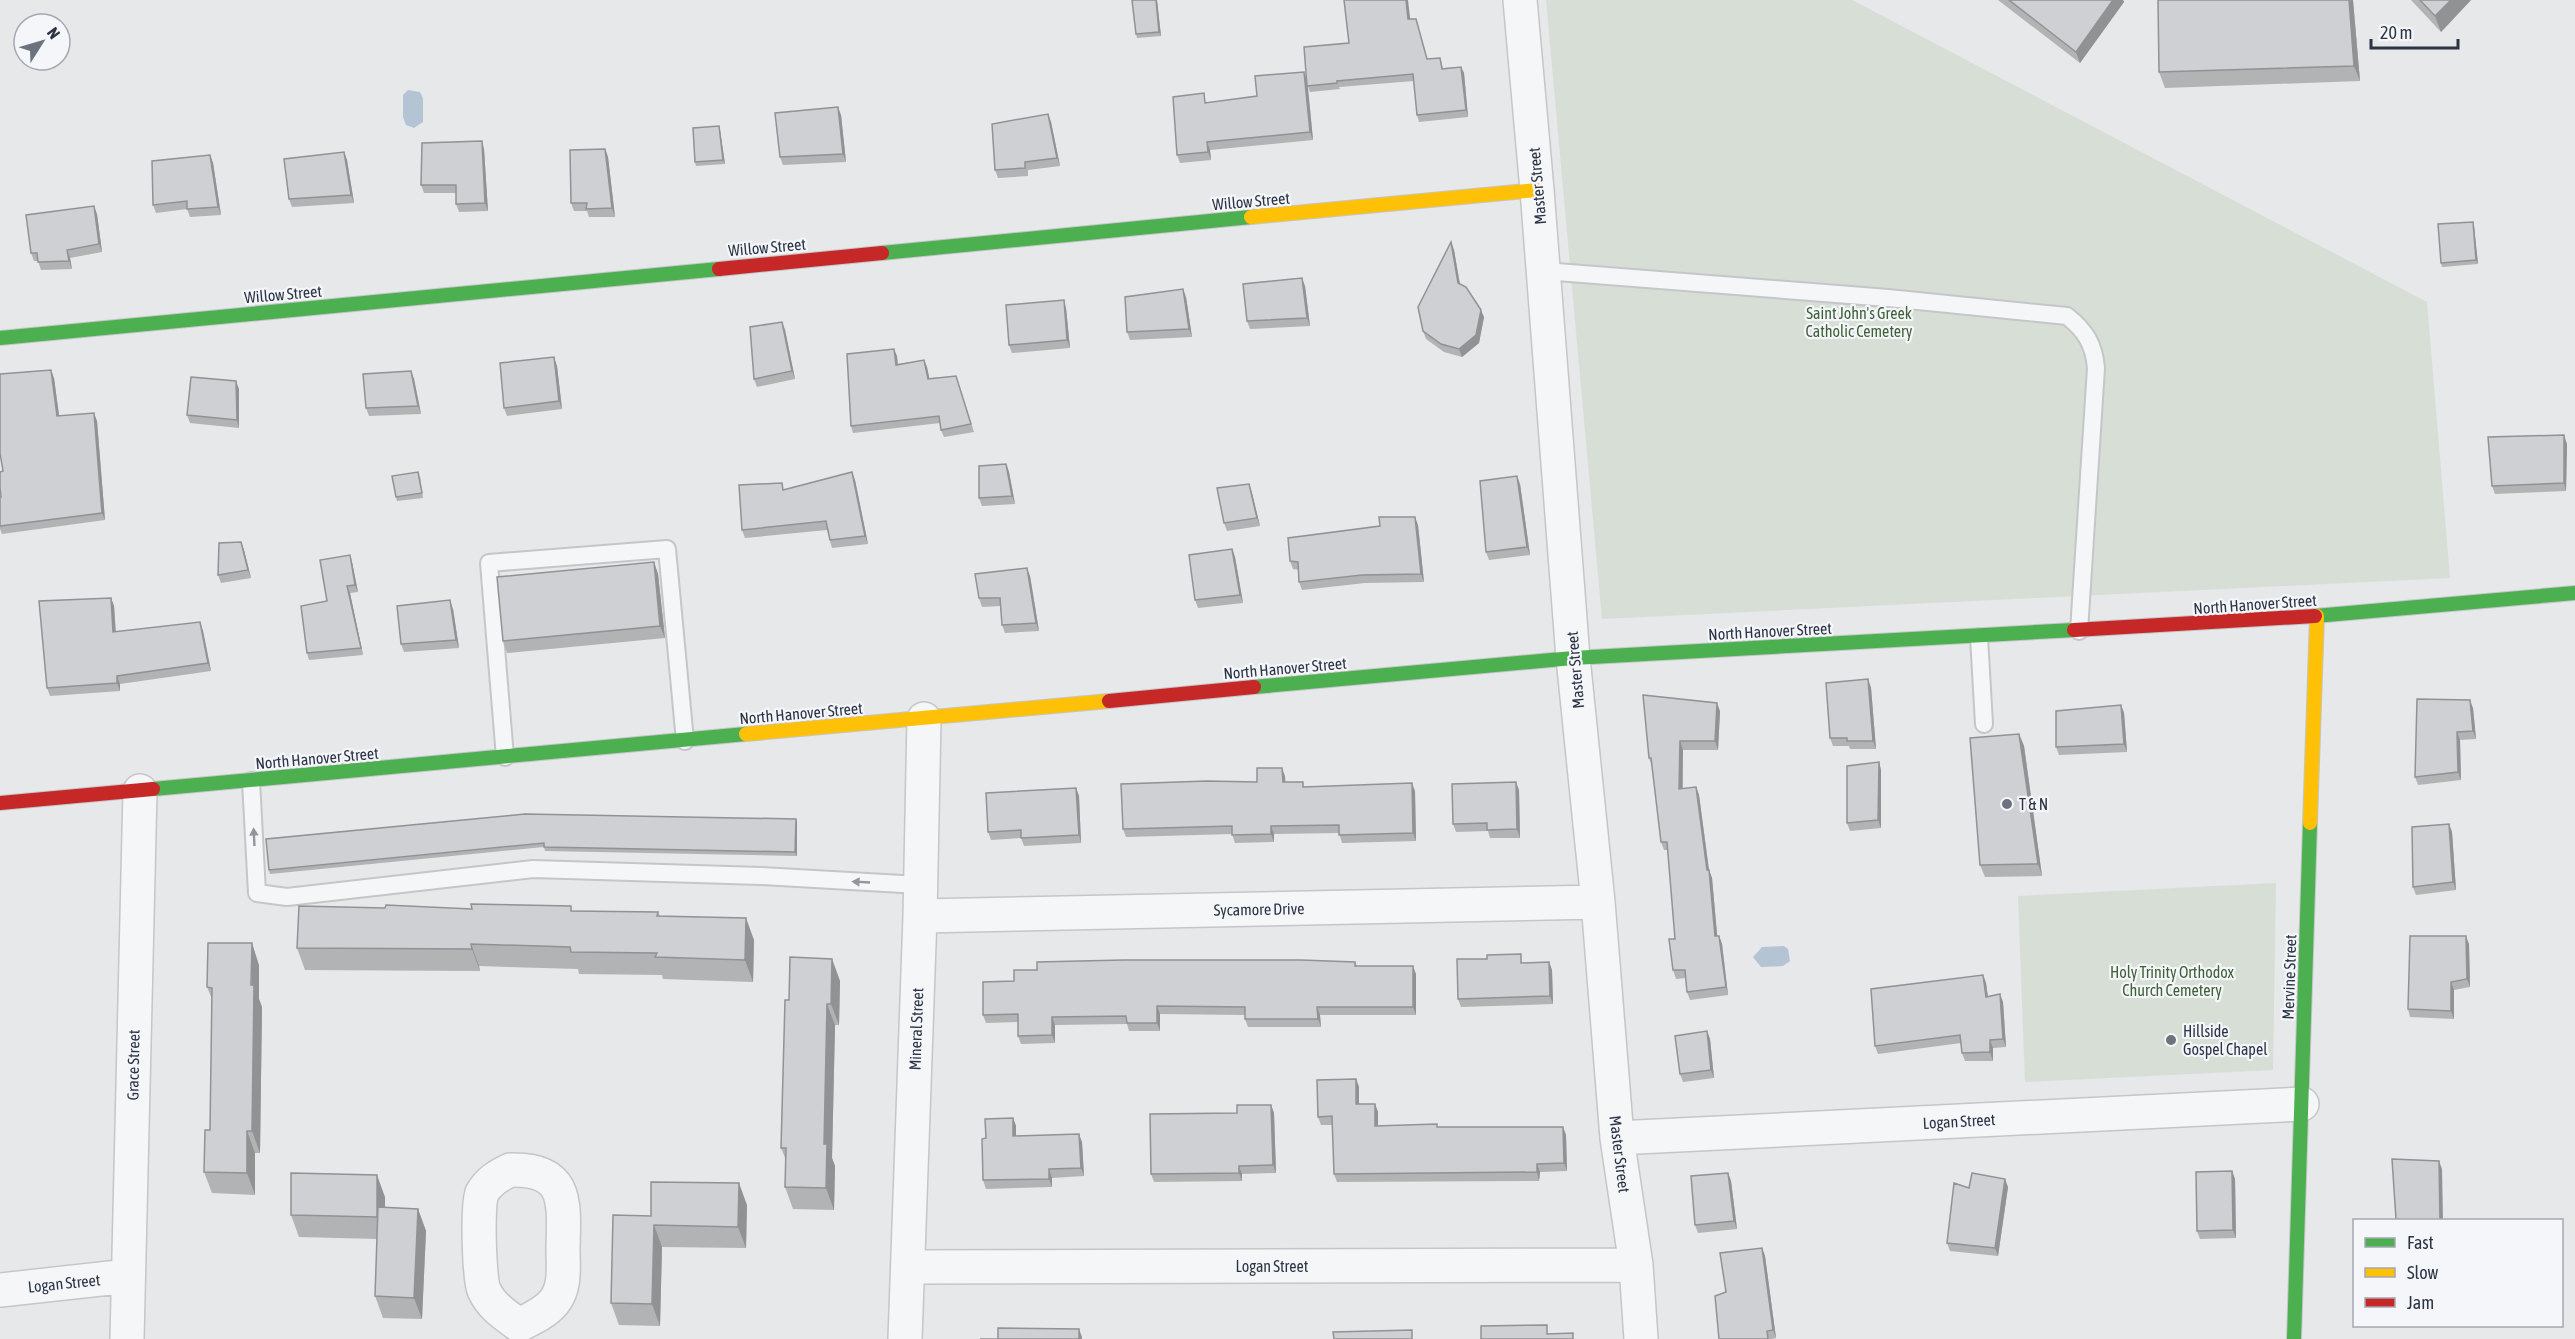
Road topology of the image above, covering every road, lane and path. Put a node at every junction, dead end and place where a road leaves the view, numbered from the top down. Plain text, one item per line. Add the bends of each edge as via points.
1 (1520, 0) edge
2 (1537, 190) junction
3 (1544, 272) junction
4 (0, 338) edge
5 (2575, 594) edge
6 (2317, 616) junction
7 (2079, 631) junction
8 (1978, 637) junction
9 (1573, 658) junction
10 (924, 719) junction
11 (1984, 724) dead end
12 (685, 741) junction
13 (505, 757) junction
14 (251, 781) junction
15 (140, 791) junction
16 (0, 803) edge
17 (920, 901) junction
18 (1598, 902) junction
19 (2302, 1104) junction
20 (1617, 1138) junction
21 (1636, 1265) junction
22 (908, 1267) junction
23 (128, 1276) junction
24 (0, 1290) edge
25 (127, 1339) edge
26 (905, 1339) edge
27 (1641, 1339) edge
28 (2294, 1339) edge

1 - 2 street, Master Street
2 - 3 street, Master Street
2 - 4 street, Willow Street
3 - 7 lane via 2067,316 2090,341 2096,368
3 - 9 street, Master Street
5 - 6 street, North Hanover Street
6 - 7 street, North Hanover Street
6 - 19 street, Mervine Street
7 - 8 street, North Hanover Street
8 - 9 street, North Hanover Street
8 - 11 lane
9 - 10 street, North Hanover Street
9 - 18 street, Master Street
10 - 12 street, North Hanover Street
10 - 17 street, Mineral Street
12 - 13 street, North Hanover Street
12 - 13 lane via 667,549 489,563
13 - 14 street, North Hanover Street
14 - 15 street, North Hanover Street
17 -> 14 lane via 761,876 533,869 287,897 257,893
15 - 16 street, North Hanover Street
15 - 23 street, Grace Street
17 - 18 street, Sycamore Drive
17 - 22 street, Mineral Street
18 - 20 street, Master Street
19 - 20 street, Logan Street
19 - 28 street, Mervine Street
20 - 21 street, Master Street
21 - 22 street, Logan Street
21 - 27 street, Master Street
22 - 26 street, Mineral Street
23 - 24 street, Logan Street
23 - 25 street, Grace Street

